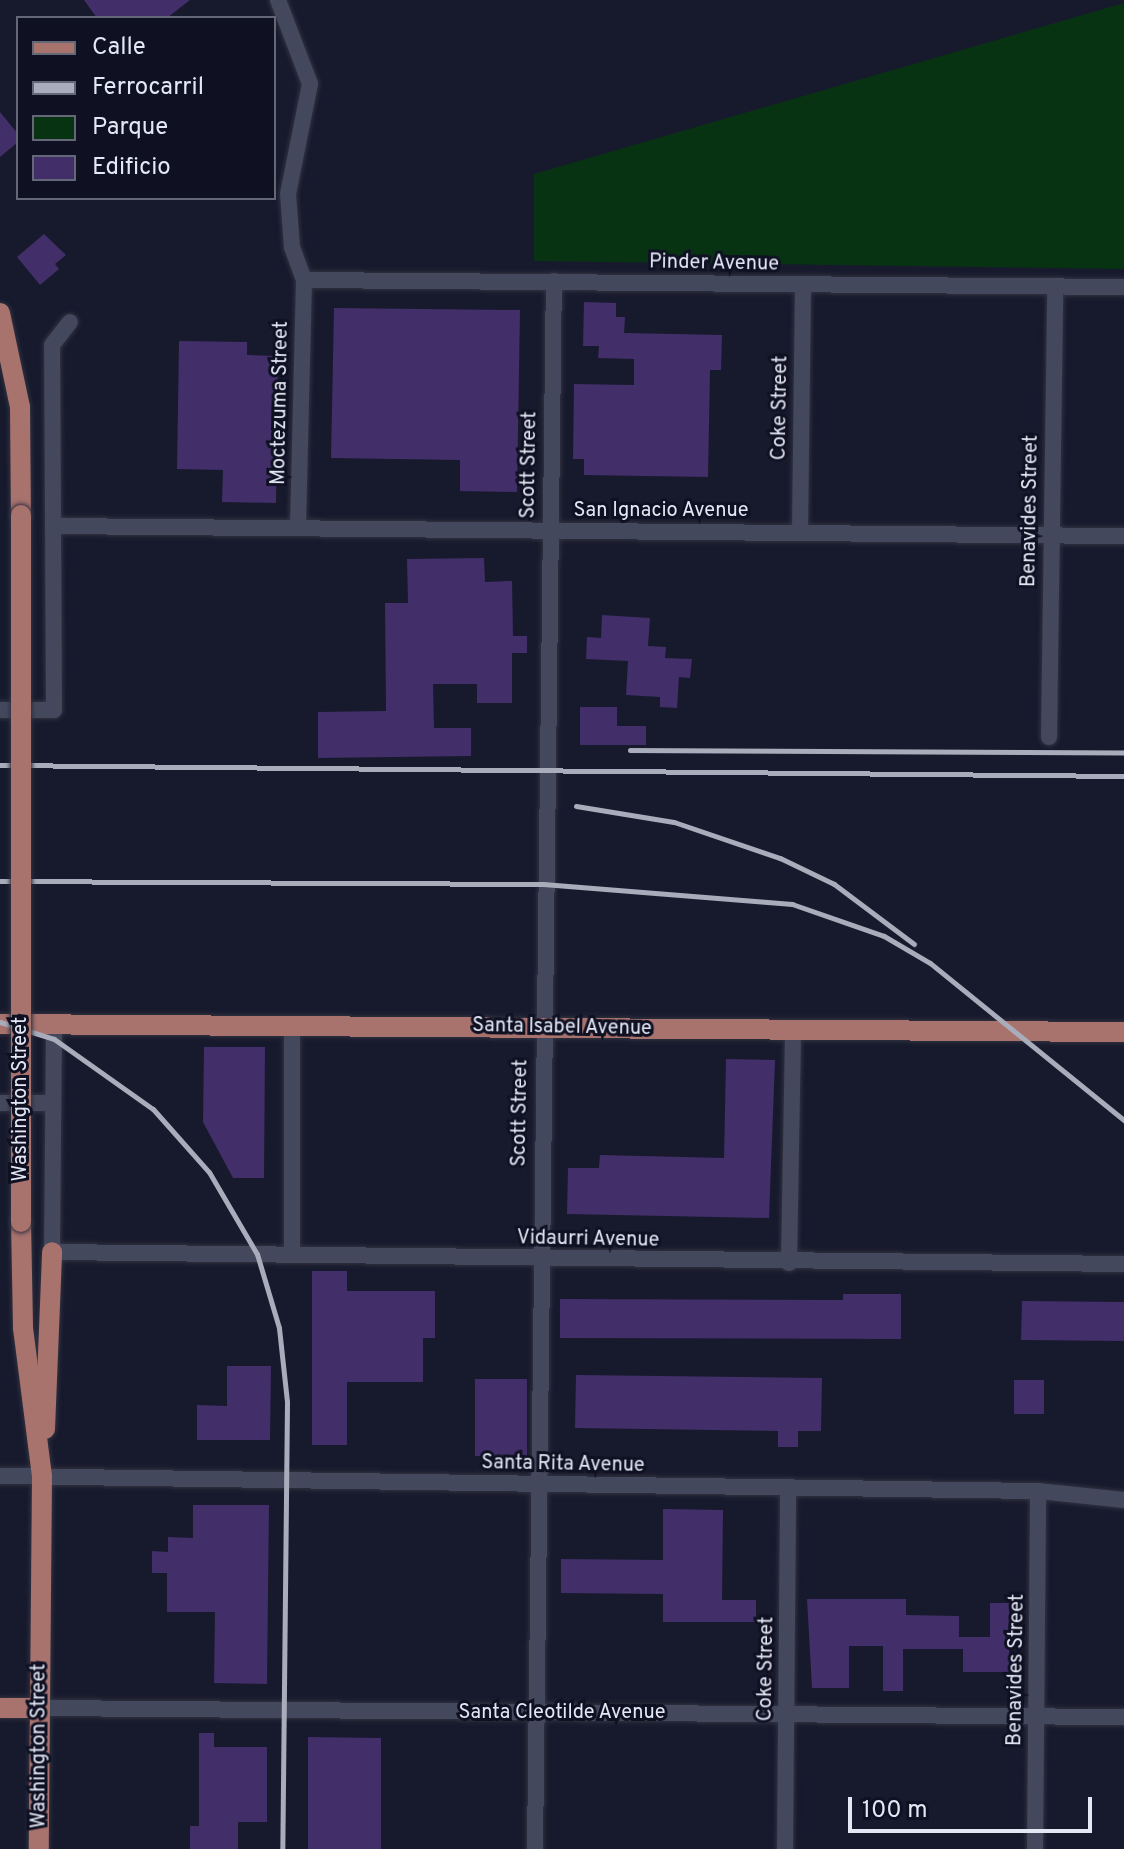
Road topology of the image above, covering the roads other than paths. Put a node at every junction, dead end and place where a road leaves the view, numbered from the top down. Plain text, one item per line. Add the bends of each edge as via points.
1 (278, 0) edge
2 (304, 280) junction
3 (554, 281) junction
4 (803, 285) junction
5 (1055, 287) junction
6 (1124, 287) edge
7 (0, 313) edge
8 (70, 322) dead end
9 (3, 346) edge
10 (54, 526) junction
11 (298, 528) junction
12 (548, 530) junction
13 (800, 532) junction
14 (1050, 535) junction
15 (1124, 536) edge
16 (0, 710) edge
17 (1049, 737) dead end
18 (0, 1024) edge
19 (54, 1024) junction
20 (292, 1027) junction
21 (542, 1028) junction
22 (793, 1031) junction
23 (1124, 1032) edge
24 (0, 1103) edge
25 (53, 1103) junction
26 (52, 1252) junction
27 (292, 1254) junction
28 (539, 1260) junction
29 (789, 1263) junction
30 (1124, 1264) edge
31 (0, 1476) edge
32 (42, 1476) junction
33 (539, 1485) junction
34 (788, 1490) junction
35 (1038, 1491) junction
36 (1124, 1500) edge
37 (0, 1708) edge
38 (40, 1708) junction
39 (536, 1712) junction
40 (786, 1714) junction
41 (1036, 1717) junction
42 (1124, 1717) edge
43 (39, 1849) edge
44 (535, 1849) edge
45 (785, 1849) edge
46 (1035, 1849) edge

1 - 2 street, Moctezuma Street via 310,84 288,194 292,247
2 - 3 street, Pinder Avenue
2 - 11 street, Moctezuma Street
3 - 4 street, Pinder Avenue
3 - 12 street, Scott Street
4 - 5 street, Pinder Avenue
4 - 13 street, Coke Street
5 - 6 street, Pinder Avenue
5 - 14 street, Benavides Street
7 - 9 main road, Washington Street
8 - 10 street via 52,345
9 - 32 main road, Washington Street, bridge via 20,407 23,1328
10 - 11 street, San Ignacio Avenue
10 - 16 street via 54,710
11 - 12 street, San Ignacio Avenue
12 - 13 street, San Ignacio Avenue
12 - 21 street, Scott Street
13 - 14 street, San Ignacio Avenue
14 - 15 street, San Ignacio Avenue
14 - 17 street, Benavides Street
18 - 19 main road, Santa Isabel Avenue
19 - 20 main road, Santa Isabel Avenue
19 - 25 street, Washington Street
20 - 21 main road, Santa Isabel Avenue
20 - 27 street
21 - 22 main road, Santa Isabel Avenue
21 - 28 street, Scott Street
22 - 23 main road, Santa Isabel Avenue
22 - 29 street
24 - 25 street
25 - 26 street, Washington Street
26 - 27 street, Vidaurri Avenue
26 - 32 main road
27 - 28 street, Vidaurri Avenue
28 - 29 street, Vidaurri Avenue
28 - 33 street, Scott Street
29 - 30 street, Vidaurri Avenue
31 - 32 street, Santa Rita Avenue
32 - 33 street, Santa Rita Avenue
32 - 38 main road, Washington Street
33 - 34 street, Santa Rita Avenue
33 - 39 street, Scott Street
34 - 35 street, Santa Rita Avenue
34 - 40 street, Coke Street
35 - 36 street, Santa Rita Avenue
35 - 41 street, Benavides Street
37 - 38 main road, Santa Cleotilde Avenue
38 - 39 street, Santa Cleotilde Avenue
38 - 43 main road, Washington Street
39 - 40 street, Santa Cleotilde Avenue
39 - 44 street, Scott Street
40 - 41 street, Santa Cleotilde Avenue
40 - 45 street, Coke Street
41 - 42 street, Santa Cleotilde Avenue
41 - 46 street, Benavides Street

